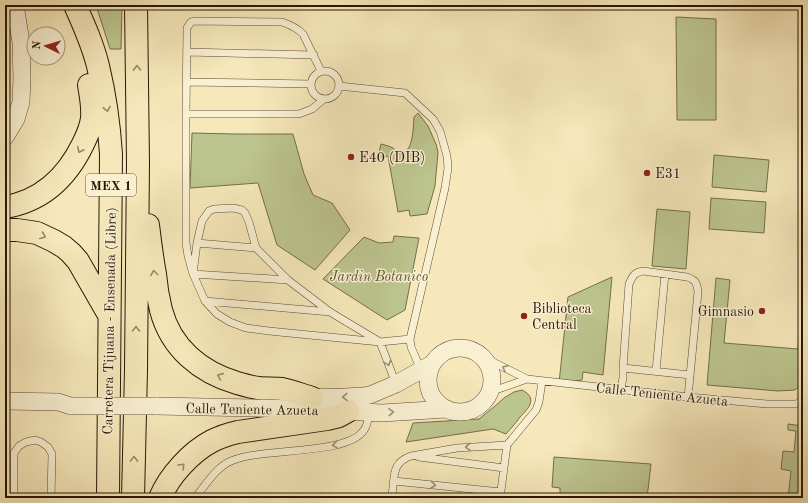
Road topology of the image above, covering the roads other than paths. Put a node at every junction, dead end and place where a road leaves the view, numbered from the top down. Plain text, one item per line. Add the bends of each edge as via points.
1 (15, 5) edge
2 (66, 5) edge
3 (76, 5) edge
4 (136, 5) edge
5 (187, 52) junction
6 (314, 55) junction
7 (321, 71) junction
8 (186, 82) junction
9 (311, 84) junction
10 (339, 86) junction
11 (324, 99) junction
12 (186, 114) junction
13 (5, 138) edge
14 (138, 163) junction
15 (5, 191) edge
16 (28, 201) junction
17 (5, 207) edge
18 (5, 230) edge
19 (197, 243) junction
20 (256, 248) junction
21 (193, 274) junction
22 (665, 274) junction
23 (288, 280) junction
24 (204, 301) junction
25 (330, 312) junction
26 (110, 315) junction
27 (410, 339) junction
28 (380, 342) junction
29 (483, 357) junction
30 (427, 367) junction
31 (623, 368) junction
32 (656, 371) junction
33 (690, 374) junction
34 (527, 379) junction
35 (542, 381) junction
36 (396, 384) junction
37 (621, 390) junction
38 (490, 392) junction
39 (688, 397) junction
40 (312, 398) junction
41 (803, 398) edge
42 (5, 401) edge
43 (156, 401) junction
44 (800, 404) edge
45 (447, 409) junction
46 (348, 412) junction
47 (369, 412) junction
48 (507, 445) junction
49 (411, 456) junction
50 (504, 468) junction
51 (394, 481) junction
52 (501, 495) edge
53 (133, 497) edge
54 (14, 498) edge
55 (51, 498) edge
56 (108, 498) edge
57 (160, 498) edge
58 (195, 498) edge
59 (394, 498) edge

1 - 13 street via 21,42 21,102 16,120
2 -> 16 highway via 86,64 91,124 77,158 66,173 44,192
3 -> 26 highway, Carretera Tijuana - Ensenada (Libre) / MEX 1 via 98,64 110,129
14 -> 4 highway, Carretera Tijuana - Ensenada (Libre) / MEX 1
5 - 6 lane
5 - 6 lane via 188,28 194,21 282,22 292,25 303,34
5 - 8 lane
6 - 7 lane
7 - 9 lane via 316,74
7 - 10 lane via 326,70 336,75
8 - 9 lane
8 - 12 lane
9 - 11 lane via 315,94
10 - 11 lane via 335,95
10 - 27 lane via 405,93 433,119 446,150 448,168 445,188
11 - 12 lane via 312,110 299,114
12 - 21 lane via 186,243
40 -> 14 highway via 282,389 258,388 236,383 206,370 184,352 167,326 161,311
53 -> 14 highway, Carretera Tijuana - Ensenada (Libre) / MEX 1
15 - 16 highway
16 - 17 highway
18 -> 26 highway via 37,233 67,250 78,261
19 - 20 lane
19 - 20 lane via 202,221 209,211 237,209 245,213
19 - 21 lane
20 - 23 lane
21 - 23 lane
21 - 24 lane
22 - 31 lane via 642,271 632,276
22 - 32 lane
22 - 33 lane via 687,277 697,284
23 - 25 lane
24 - 25 lane
24 - 28 lane via 217,314 246,328
25 - 28 lane
26 - 56 highway, Carretera Tijuana - Ensenada (Libre) / MEX 1
27 - 28 lane
27 - 30 lane via 411,347
28 -> 36 lane
29 - 30 street via 475,351 456,347 446,350
34 -> 29 lane, Calle Teniente Azueta
29 - 38 street via 492,373
30 - 36 street
30 - 45 street via 428,385 432,395
31 - 32 lane
31 - 37 lane
32 - 33 lane
33 - 39 lane
34 - 35 lane, Calle Teniente Azueta
34 - 38 lane, Calle Teniente Azueta
35 - 37 lane, Calle Teniente Azueta
35 - 48 lane via 536,410
36 -> 40 street via 364,396
37 - 39 lane, Calle Teniente Azueta
38 - 45 street via 477,408 467,412
39 - 44 lane, Calle Teniente Azueta via 767,404
40 - 43 street
41 - 44 lane, Calle Teniente Azueta
42 - 43 street, Calle Teniente Azueta, bridge
43 - 46 street, Calle Teniente Azueta
47 -> 45 street, Calle Teniente Azueta
46 - 47 street, Calle Teniente Azueta
57 -> 46 highway via 168,481 182,465 213,441 238,432 327,419
47 -> 58 lane via 364,431 348,442 233,460 216,472
48 -> 49 lane via 457,448
48 - 50 lane
49 - 50 lane
49 - 51 lane via 395,468
50 - 52 lane
51 -> 52 lane
51 - 59 lane
54 - 55 lane via 14,453 19,446 35,440 48,447 52,454

